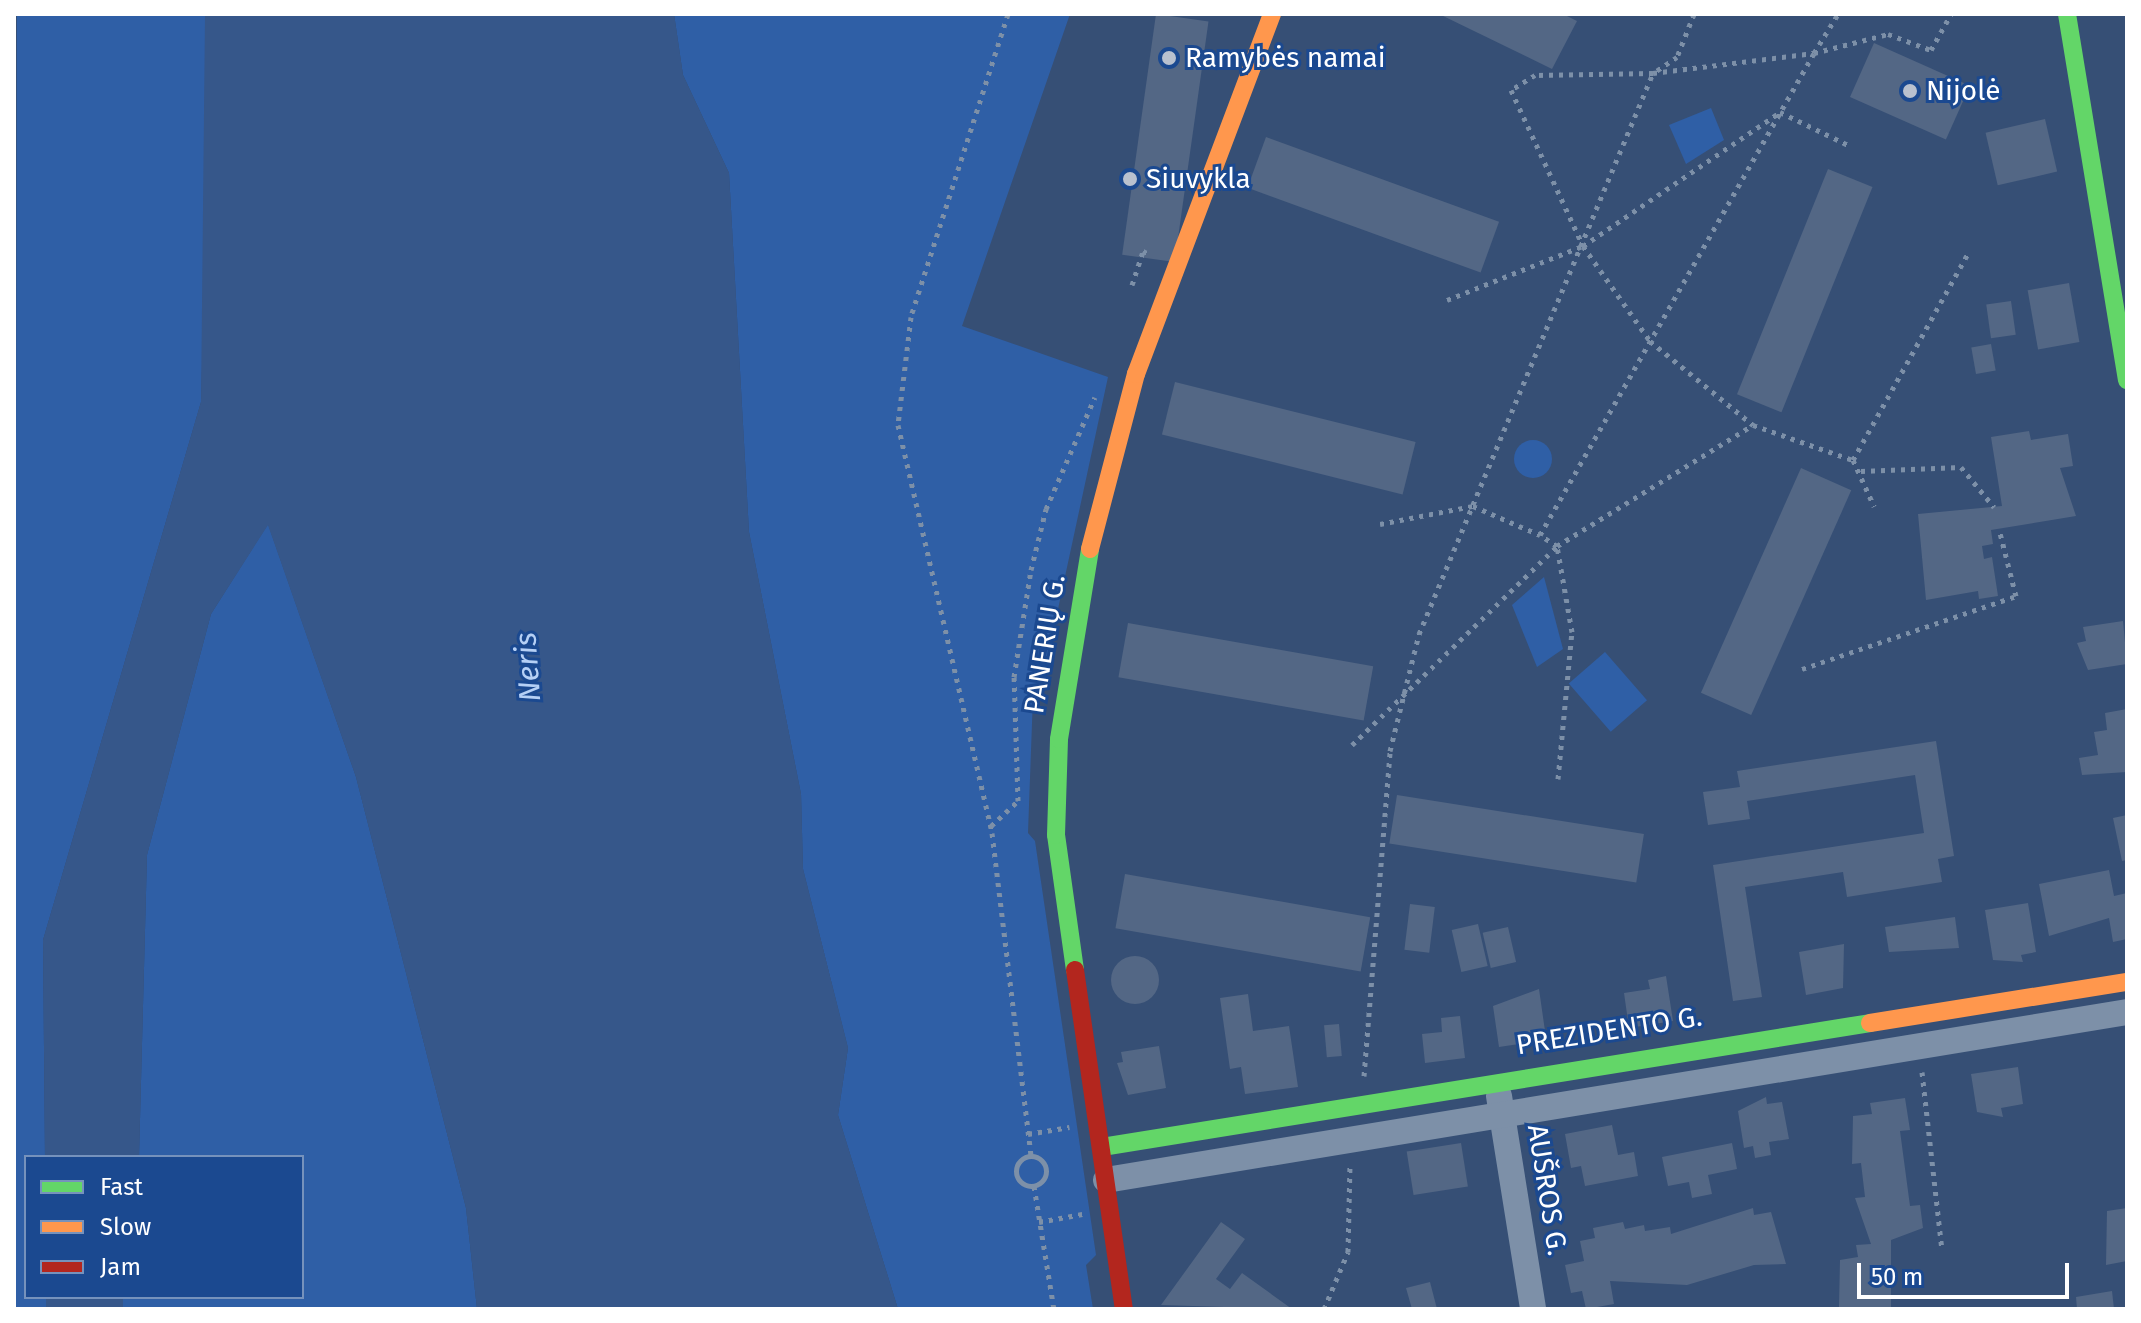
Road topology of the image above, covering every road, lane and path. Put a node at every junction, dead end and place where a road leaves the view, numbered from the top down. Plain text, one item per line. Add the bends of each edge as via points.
1 (1008, 14) edge
2 (1272, 14) edge
3 (1694, 14) edge
4 (1838, 14) edge
5 (1951, 14) edge
6 (2067, 14) edge
7 (1814, 53) junction
8 (1653, 73) junction
9 (1780, 112) junction
10 (1850, 146) dead end
11 (1583, 246) junction
12 (1967, 255) dead end
13 (1447, 300) dead end
14 (1650, 341) junction
15 (2127, 380) edge
16 (1753, 425) junction
17 (1853, 460) junction
18 (1861, 471) junction
19 (1473, 506) junction
20 (1874, 506) dead end
21 (1994, 507) dead end
22 (1380, 524) dead end
23 (1999, 529) dead end
24 (1540, 535) junction
25 (1557, 546) junction
26 (1802, 669) dead end
27 (1410, 686) junction
28 (1352, 745) dead end
29 (1558, 779) dead end
30 (2127, 982) edge
31 (2127, 1012) edge
32 (1920, 1048) junction
33 (1496, 1081) junction
34 (1361, 1103) junction
35 (1502, 1112) junction
36 (1358, 1141) junction
37 (1102, 1147) junction
38 (1031, 1156) junction
39 (1106, 1180) junction
40 (1034, 1186) junction
41 (1110, 1208) junction
42 (1039, 1222) junction
43 (1942, 1250) dead end
44 (1054, 1309) edge
45 (1124, 1309) edge
46 (1324, 1309) edge
47 (1533, 1309) edge

1 - 38 path via 911,317 898,425 992,833
2 - 37 street, PANERIŲ G. via 1136,374 1076,624 1059,739 1056,835
3 - 8 path via 1677,57
4 - 7 path
5 - 7 path via 1931,50 1888,34
6 - 15 street
7 - 8 path
7 - 9 path
8 - 11 path
8 - 11 path via 1535,75 1511,90
9 - 10 path
9 - 11 path
9 - 14 path
11 - 13 path
11 - 14 path
11 - 19 path
12 - 17 path
14 - 16 path
14 - 24 path
16 - 17 path
16 - 25 path
17 - 18 path
18 - 20 path
18 - 21 path via 1961,467
19 - 22 path
19 - 24 path
19 - 27 path via 1419,634
23 - 26 path via 2016,596
24 - 25 path
25 - 27 path
25 - 29 path via 1572,632
27 - 28 path
27 - 34 path via 1390,751
30 - 33 street, PREZIDENTO G.
31 - 32 street
32 - 35 street
32 - 43 path
33 - 34 street, PREZIDENTO G.
33 - 35 street, AUŠROS G.
34 - 37 street, PREZIDENTO G.
35 - 36 street
35 - 47 street, AUŠROS G.
36 - 39 street
36 - 46 path via 1345,1181 1348,1252
37 - 39 street, PANERIŲ G.
38 - 40 path via 1047,1169
38 - 40 path via 1016,1172
39 - 41 street, PANERIŲ G.
40 - 42 path
41 - 42 path
41 - 45 street, PANERIŲ G.
42 - 44 path

